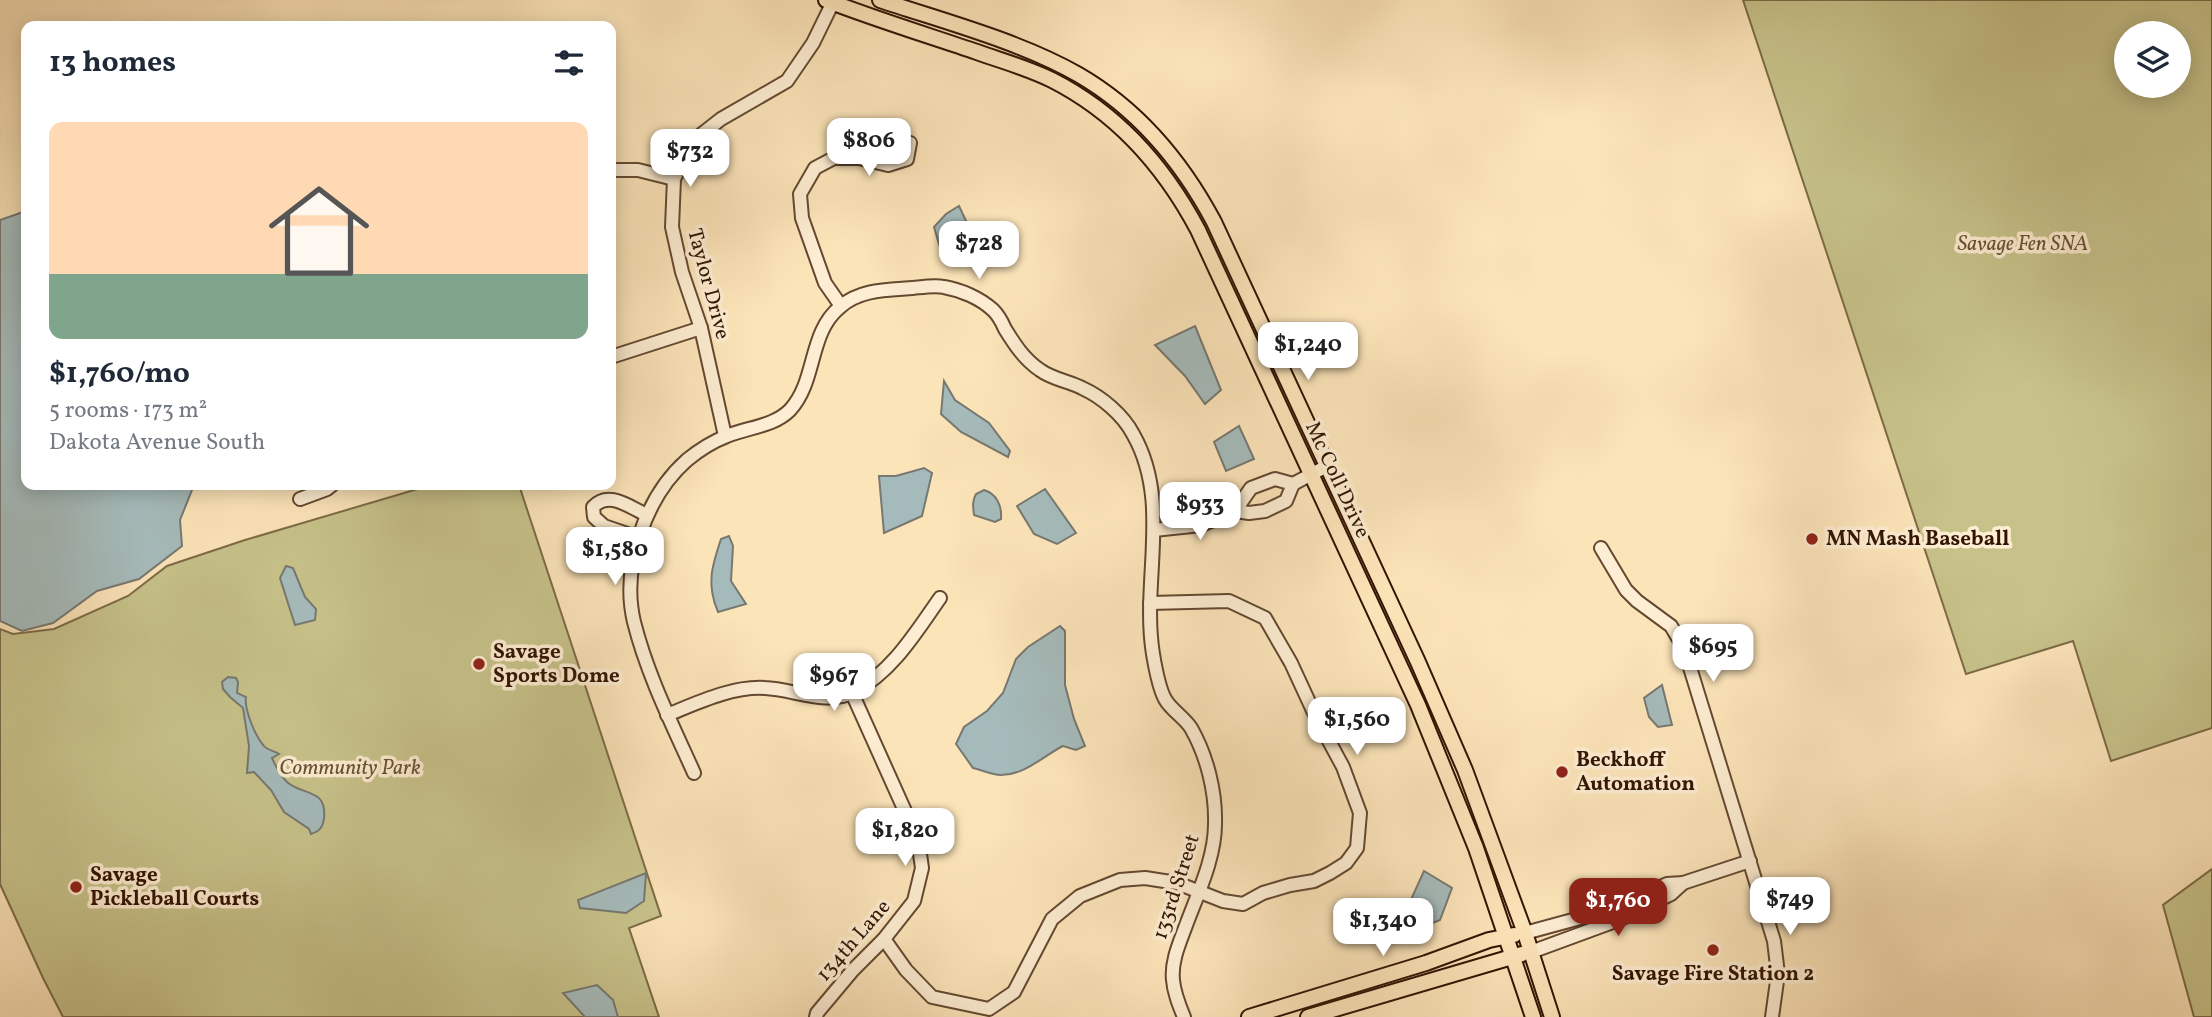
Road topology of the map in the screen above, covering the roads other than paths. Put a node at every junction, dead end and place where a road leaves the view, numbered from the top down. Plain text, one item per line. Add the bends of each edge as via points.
1 (880, 0) edge
2 (831, 1) edge
3 (859, 158) dead end
4 (616, 170) edge
5 (674, 179) junction
6 (841, 306) junction
7 (701, 328) junction
8 (616, 355) edge
9 (725, 436) junction
10 (1327, 466) junction
11 (1311, 475) junction
12 (1293, 484) junction
13 (324, 490) edge
14 (300, 499) dead end
15 (1235, 511) junction
16 (647, 514) junction
17 (1154, 530) junction
18 (639, 538) junction
19 (1601, 548) dead end
20 (940, 598) dead end
21 (1150, 603) junction
22 (852, 693) junction
23 (667, 715) junction
24 (694, 773) dead end
25 (1750, 861) junction
26 (1683, 883) junction
27 (1198, 891) junction
28 (1525, 933) junction
29 (1507, 937) junction
30 (884, 939) junction
31 (1531, 952) junction
32 (1513, 957) junction
33 (816, 1017) edge
34 (1184, 1017) edge
35 (1249, 1017) edge
36 (1308, 1017) edge
37 (1533, 1017) edge
38 (1552, 1017) edge
39 (1772, 1017) edge

1 - 10 main road, Mc Coll Drive via 1004,42 1079,75 1128,110 1158,139 1184,170 1214,222
2 - 5 street, Taylor Drive via 813,43 787,81 693,141
2 - 11 main road, Mc Coll Drive via 1051,80 1132,137 1167,179 1198,230
3 - 6 street via 834,158 815,168 800,194 802,218 825,283
4 - 5 street
5 - 7 street, Taylor Drive via 672,227
6 - 9 street via 817,341 793,408 765,425
6 - 17 street, 133rd Street via 874,291 942,286 970,295 995,311 1030,363 1108,404 1132,430 1147,464
7 - 8 street
7 - 9 street, Taylor Drive
9 - 16 street via 689,458
10 - 11 street
10 - 28 main road, Mc Coll Drive via 1465,770
11 - 12 street
11 - 29 main road, Mc Coll Drive via 1418,705
12 - 15 street via 1286,501 1265,511
12 - 15 street via 1275,479 1251,488
13 - 14 street
15 - 17 street via 1201,525
16 - 18 street
16 - 18 street via 610,498 599,500 593,508 594,517 604,526
17 - 21 street, 133rd Street
18 - 23 street via 631,578 633,619
19 - 25 street via 1626,590 1671,626 1684,648
20 - 22 street via 897,657
21 - 27 street, 133rd Street via 1153,654 1165,700 1190,726 1214,790 1215,828
21 - 27 street via 1229,601 1265,618 1343,767 1360,813 1357,848 1346,863 1314,881 1263,893 1244,904
22 - 23 street via 815,696 764,688 731,692
22 - 30 street, 134th Lane via 918,839 922,868 914,901
23 - 24 street
25 - 26 street
25 - 39 street via 1777,958
26 - 28 street via 1667,884 1602,912
26 - 31 street via 1671,894 1618,920
27 - 30 street via 1145,878 1120,880 1080,896 1052,919 1014,992 989,1009 932,997
27 - 34 street, 133rd Street via 1172,979
28 - 29 main road
28 - 31 main road, Mc Coll Drive
29 - 32 main road, Mc Coll Drive
29 - 35 main road
30 - 33 street, 134th Lane
31 - 32 main road
31 - 38 main road, Mc Coll Drive
32 - 36 main road
32 - 37 main road, Mc Coll Drive

